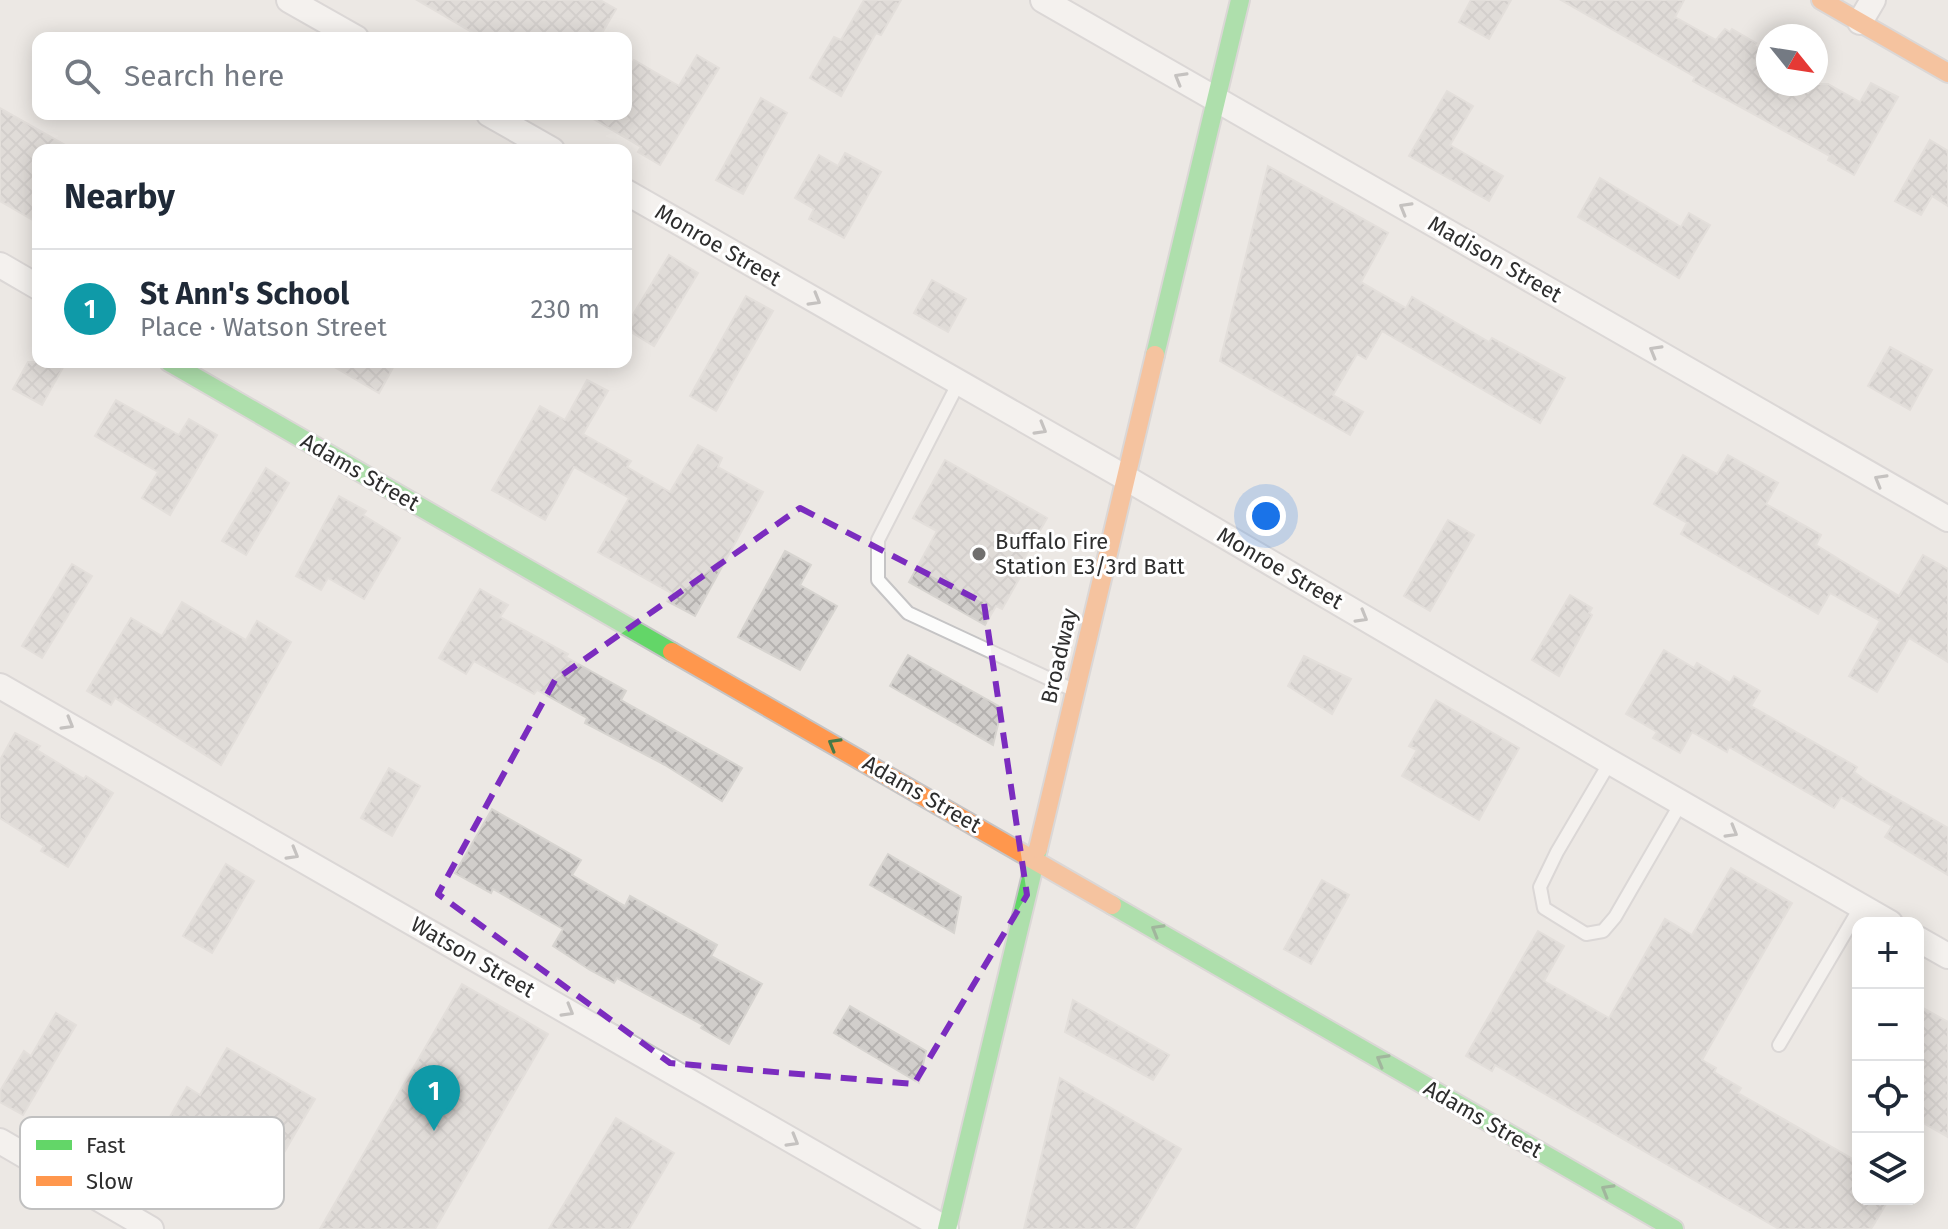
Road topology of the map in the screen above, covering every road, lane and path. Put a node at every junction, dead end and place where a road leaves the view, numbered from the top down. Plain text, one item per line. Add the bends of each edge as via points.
1 (289, 0) edge
2 (1043, 0) edge
3 (1821, 0) edge
4 (1873, 0) edge
5 (1238, 1) edge
6 (1860, 22) junction
7 (345, 32) edge
8 (1948, 73) edge
9 (1216, 99) junction
10 (500, 120) edge
11 (542, 144) edge
12 (632, 195) edge
13 (0, 265) edge
14 (32, 284) edge
15 (179, 368) edge
16 (959, 382) junction
17 (1126, 478) junction
18 (1948, 519) edge
19 (0, 686) edge
20 (1075, 691) junction
21 (1610, 762) junction
22 (1681, 803) junction
23 (1035, 859) junction
24 (1861, 906) junction
25 (1880, 917) edge
26 (1924, 942) edge
27 (1948, 956) edge
28 (1779, 1045) dead end
29 (0, 1141) edge
30 (20, 1153) edge
31 (117, 1209) edge
32 (151, 1229) edge
33 (946, 1229) edge
34 (1674, 1229) edge

1 - 7 street
9 -> 2 street, Madison Street
3 - 6 street
4 - 6 street
5 - 9 street, Broadway
6 - 8 street
9 - 17 street, Broadway
18 -> 9 street, Madison Street
10 - 11 street
12 -> 16 street, Monroe Street
13 - 14 street
23 -> 15 street, Adams Street
16 -> 17 street, Monroe Street
16 - 20 lane via 878,540 878,580 908,613
17 - 20 street, Broadway
17 -> 21 street, Monroe Street
19 -> 33 street, Watson Street
20 - 23 street, Broadway
21 - 22 street, Monroe Street
21 - 22 lane via 1540,887 1544,908 1586,934 1603,931 1615,917
22 -> 24 street, Monroe Street
23 - 33 street, Broadway
34 -> 23 street, Adams Street
24 - 25 street, Monroe Street
24 - 28 lane
26 - 27 street
29 - 30 street
31 - 32 street

